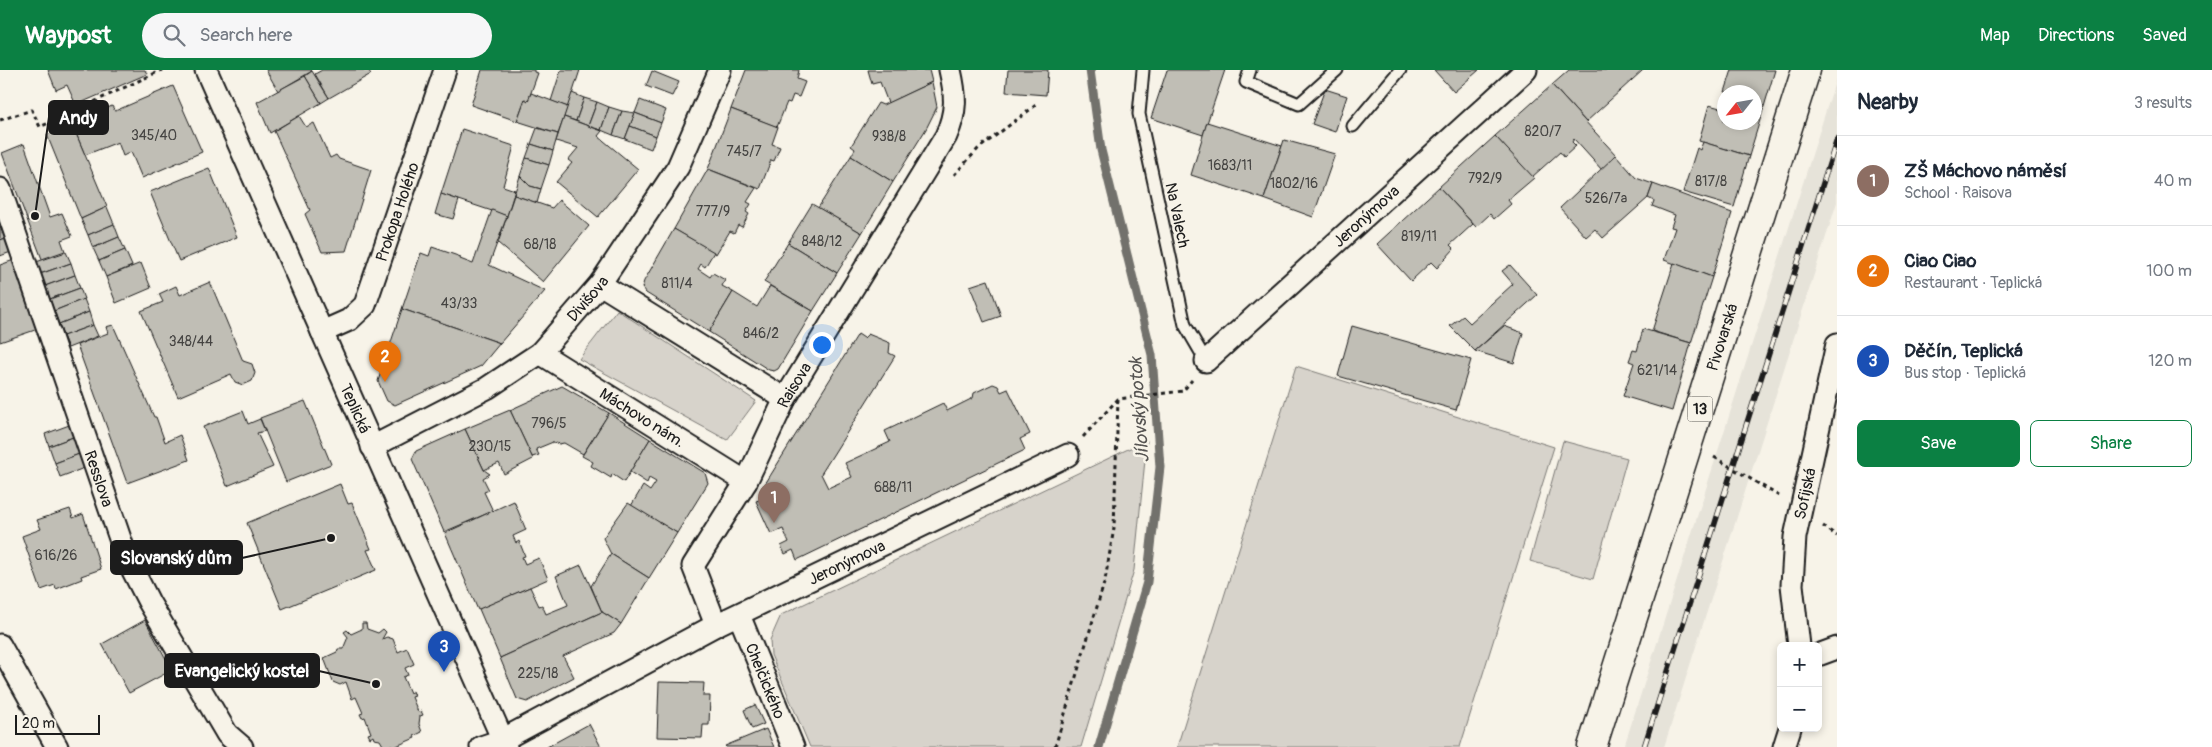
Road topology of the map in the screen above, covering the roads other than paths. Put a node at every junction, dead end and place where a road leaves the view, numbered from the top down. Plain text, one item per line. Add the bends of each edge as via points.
1 (206, 70) edge
2 (445, 70) edge
3 (720, 70) edge
4 (950, 70) edge
5 (1144, 70) edge
6 (1250, 70) edge
7 (1337, 70) edge
8 (1400, 70) edge
9 (1526, 70) edge
10 (1806, 70) edge
11 (1353, 126) dead end
12 (0, 189) edge
13 (600, 284) junction
14 (322, 332) junction
15 (1837, 344) edge
16 (540, 353) junction
17 (1206, 361) joint
18 (785, 399) junction
19 (372, 447) junction
20 (1068, 455) road end
21 (746, 482) junction
22 (739, 615) junction
23 (716, 625) junction
24 (1799, 642) edge
25 (0, 645) edge
26 (1837, 648) edge
27 (1822, 653) edge
28 (1789, 732) edge
29 (504, 744) edge
30 (57, 747) edge
31 (242, 747) edge
32 (482, 747) edge
33 (793, 747) edge
34 (1592, 747) edge
35 (1784, 747) edge

1 - 14 street, Teplická
2 - 14 street, Prokopa Holého via 365,305 349,320
3 - 13 street, Divišova via 678,167
4 - 18 street, Raisova via 955,92 954,118 946,136
5 - 17 lane, Na Valech via 1139,114 1185,325
6 - 7 lane via 1246,82 1300,104
8 - 11 lane
9 - 17 street, Jeronýmova
10 - 34 main road, Pivovarská / 13
12 - 31 street, Resslova via 128,559 148,602 227,734
13 - 16 street, Divišova
13 - 18 street
14 - 19 street, Teplická
15 - 24 street, Sofijská via 1795,537 1792,585
16 - 19 street, Divišova via 487,388
16 - 21 street, Máchovo nám.
18 - 21 street, Raisova
19 - 29 street, Teplická
20 - 22 street, Jeronýmova
21 - 23 street, Raisova via 693,566
22 - 23 street, Jeronýmova
22 - 33 street, Chelčického
23 - 29 street, Jeronýmova
25 - 30 street
26 - 27 street
28 - 35 street
29 - 32 street, Jeronýmova

